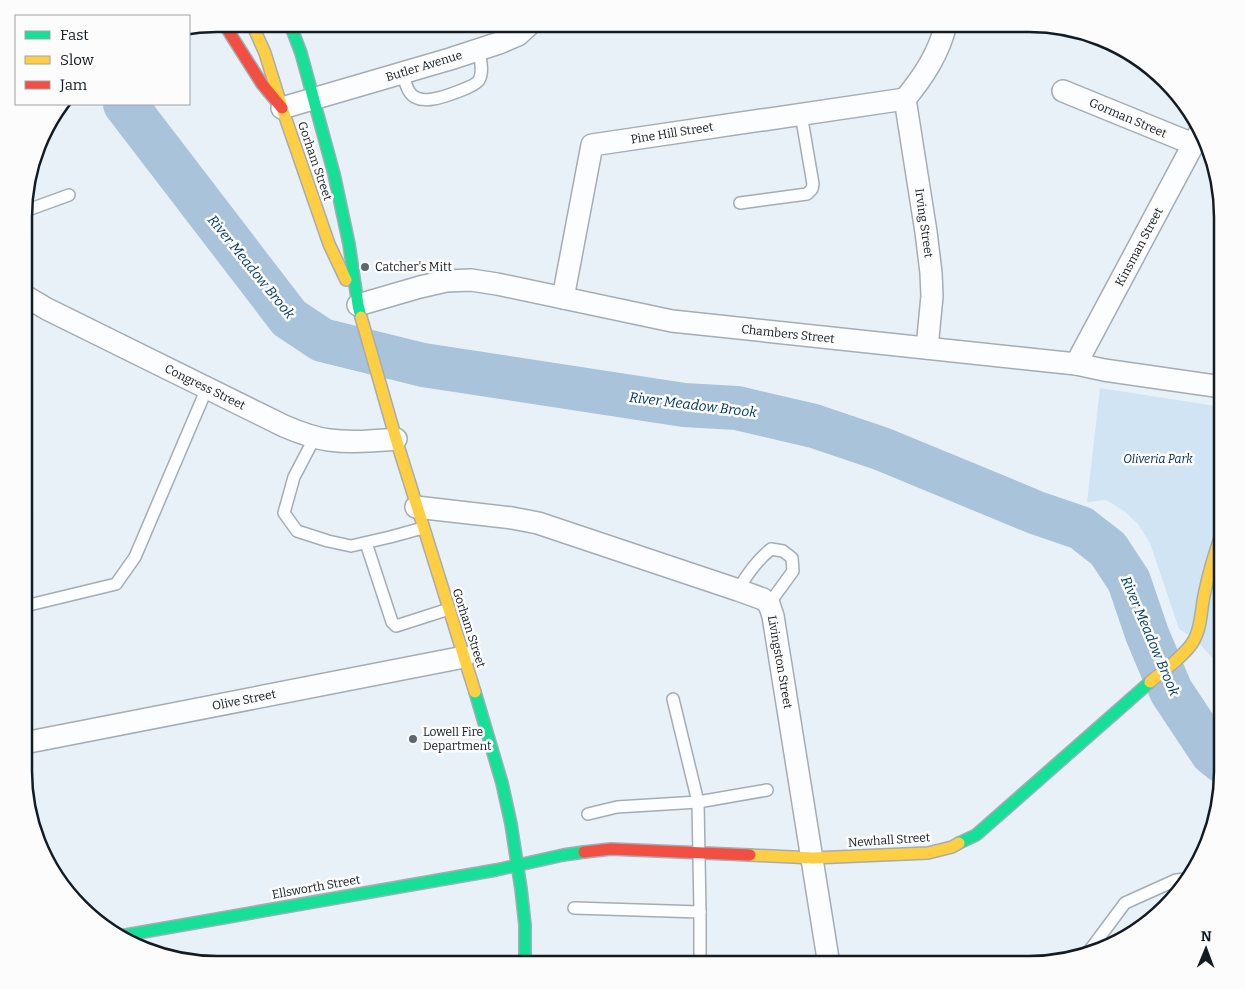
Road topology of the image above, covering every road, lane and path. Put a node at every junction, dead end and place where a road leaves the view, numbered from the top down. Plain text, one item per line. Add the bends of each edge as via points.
1 (229, 32) edge
2 (255, 32) edge
3 (293, 32) edge
4 (521, 32) edge
5 (944, 32) edge
6 (479, 50) junction
7 (402, 73) junction
8 (1064, 91) dead end
9 (314, 99) junction
10 (905, 99) junction
11 (282, 108) junction
12 (801, 114) junction
13 (1194, 136) edge
14 (1196, 140) edge
15 (69, 195) dead end
16 (740, 203) dead end
17 (33, 208) edge
18 (563, 298) junction
19 (32, 300) edge
20 (48, 309) junction
21 (32, 310) edge
22 (360, 310) junction
23 (927, 348) junction
24 (1076, 364) junction
25 (1214, 386) edge
26 (207, 388) junction
27 (314, 437) junction
28 (396, 439) junction
29 (416, 507) junction
30 (423, 528) junction
31 (366, 543) junction
32 (1214, 555) edge
33 (738, 590) junction
34 (32, 604) edge
35 (770, 604) junction
36 (449, 609) junction
37 (464, 657) junction
38 (673, 699) dead end
39 (32, 741) edge
40 (767, 790) dead end
41 (698, 802) junction
42 (588, 814) dead end
43 (699, 853) junction
44 (813, 858) junction
45 (518, 866) junction
46 (1178, 880) edge
47 (574, 908) dead end
48 (700, 912) junction
49 (130, 934) edge
50 (1095, 944) edge
51 (526, 956) edge
52 (700, 956) edge
53 (828, 956) edge

1 - 11 main road via 262,84
2 - 11 main road, Gorham Street
3 - 9 main road, Gorham Street
4 - 6 street, Butler Avenue
5 - 10 street via 931,64
6 - 7 street, Butler Avenue
6 - 7 lane via 479,80 431,100 418,99 410,93
7 - 9 street, Butler Avenue
8 - 13 street, Gorman Street
9 - 11 street, Butler Avenue
9 - 22 main road, Gorham Street via 334,174
10 - 12 street, Pine Hill Street
10 - 23 street, Irving Street via 931,273
11 - 22 main road, Gorham Street via 329,244
12 - 16 lane via 812,189 807,194
12 - 18 street, Pine Hill Street via 592,145
14 - 24 street, Kinsman Street
15 - 17 lane
18 - 22 street, Chambers Street via 471,280 446,281 420,287
18 - 23 street, Chambers Street via 672,321
19 - 20 street, Congress Street
20 - 21 lane
20 - 26 street, Congress Street
22 - 28 main road, Gorham Street
23 - 24 street, Chambers Street
24 - 25 street, Chambers Street
26 - 27 street, Congress Street
26 - 34 lane via 135,557 116,584
27 - 28 street, Congress Street via 346,442
27 - 31 lane via 294,477 284,513 298,531 351,546
28 - 29 main road, Gorham Street
29 - 30 main road, Gorham Street
29 - 33 street, Livingston Street via 538,524
30 - 31 lane
30 - 36 main road, Gorham Street
31 - 36 lane via 396,626
32 - 44 main road, Newhall Street via 1195,639 1188,649 976,835 952,847 928,853
33 - 35 street, Livingston Street
33 - 35 lane via 760,558 771,549 783,551 792,558 793,571
35 - 44 street, Livingston Street
36 - 37 main road, Gorham Street
37 - 39 street, Olive Street
37 - 45 main road, Gorham Street via 502,783
38 - 41 lane
40 - 41 lane
41 - 42 lane via 617,807
41 - 43 lane
43 - 44 main road, Newhall Street
43 - 45 main road, Newhall Street via 611,849 564,855
43 - 48 lane
44 - 53 street, Livingston Street
45 - 49 main road, Ellsworth Street
45 - 51 main road, Gorham Street
46 - 50 lane via 1125,903
47 - 48 lane
48 - 52 lane

